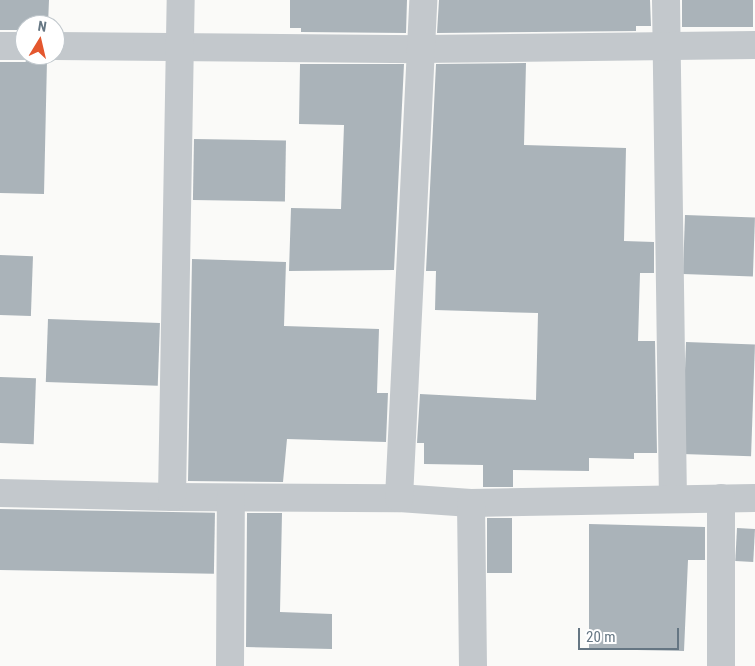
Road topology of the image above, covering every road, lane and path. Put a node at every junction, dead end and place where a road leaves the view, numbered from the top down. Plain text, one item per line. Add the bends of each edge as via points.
1 (181, 0) edge
2 (423, 0) edge
3 (666, 0) edge
4 (755, 45) edge
5 (0, 46) edge
6 (15, 46) edge
7 (65, 46) edge
8 (180, 47) junction
9 (665, 47) junction
10 (421, 49) junction
11 (0, 493) edge
12 (172, 498) junction
13 (231, 498) junction
14 (399, 498) junction
15 (673, 498) junction
16 (721, 498) junction
17 (755, 498) edge
18 (471, 503) junction
19 (230, 666) edge
20 (473, 666) edge
21 (721, 666) edge

1 - 8 street
2 - 10 street
3 - 9 street
4 - 9 street
5 - 6 street
7 - 8 street
8 - 10 street
8 - 12 street
9 - 10 street
9 - 15 street
10 - 14 street
11 - 12 street
12 - 13 street
13 - 14 street
13 - 19 street
14 - 18 street
15 - 16 street
15 - 18 street
16 - 17 street
16 - 21 street
18 - 20 street

